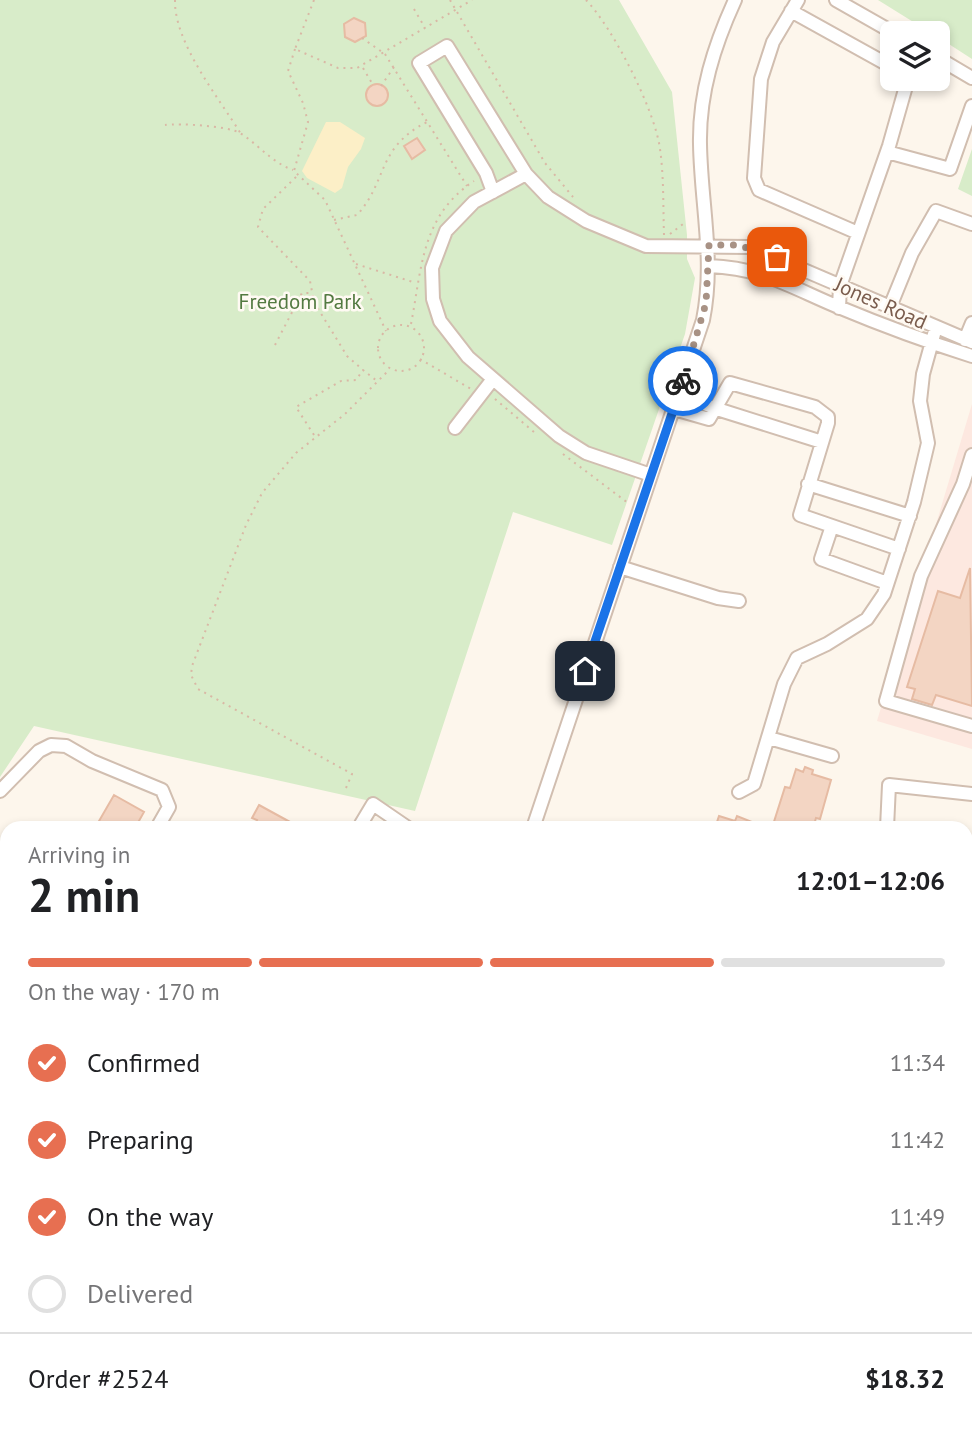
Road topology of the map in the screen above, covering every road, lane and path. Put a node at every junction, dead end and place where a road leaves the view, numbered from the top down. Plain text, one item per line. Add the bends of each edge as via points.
1 (175, 0) edge
2 (314, 0) edge
3 (450, 0) edge
4 (472, 0) edge
5 (586, 0) edge
6 (735, 0) edge
7 (836, 0) edge
8 (795, 6) edge
9 (414, 9) dead end
10 (457, 10) junction
11 (880, 25) edge
12 (426, 29) junction
13 (362, 38) dead end
14 (295, 50) junction
15 (385, 54) junction
16 (880, 59) edge
17 (950, 65) edge
18 (362, 66) junction
19 (394, 67) junction
20 (972, 78) edge
21 (373, 85) dead end
22 (381, 86) dead end
23 (905, 91) edge
24 (972, 106) edge
25 (427, 122) junction
26 (165, 125) dead end
27 (241, 134) junction
28 (887, 152) junction
29 (294, 171) junction
30 (526, 174) junction
31 (296, 176) junction
32 (467, 186) dead end
33 (493, 192) junction
34 (581, 203) dead end
35 (333, 220) junction
36 (683, 224) dead end
37 (972, 224) edge
38 (858, 233) junction
39 (664, 236) junction
40 (654, 237) dead end
41 (709, 245) junction
42 (355, 264) junction
43 (709, 266) junction
44 (416, 284) dead end
45 (840, 286) junction
46 (311, 293) junction
47 (890, 307) junction
48 (839, 308) junction
49 (972, 323) edge
50 (936, 327) junction
51 (386, 331) junction
52 (968, 341) edge
53 (932, 344) junction
54 (275, 345) dead end
55 (972, 356) edge
56 (420, 359) junction
57 (363, 370) junction
58 (389, 370) junction
59 (493, 379) junction
60 (378, 381) junction
61 (483, 393) junction
62 (679, 394) junction
63 (674, 409) junction
64 (717, 409) junction
65 (455, 428) dead end
66 (534, 432) dead end
67 (315, 437) junction
68 (822, 442) junction
69 (554, 447) dead end
70 (972, 455) edge
71 (651, 475) junction
72 (808, 484) junction
73 (628, 503) dead end
74 (910, 516) junction
75 (832, 526) junction
76 (899, 549) junction
77 (620, 567) junction
78 (887, 583) junction
79 (739, 601) dead end
80 (972, 726) edge
81 (769, 738) junction
82 (832, 756) dead end
83 (346, 789) dead end
84 (0, 791) edge
85 (739, 792) dead end
86 (972, 794) edge
87 (161, 821) edge
88 (363, 821) edge
89 (398, 821) edge
90 (535, 821) edge
91 (887, 821) edge

1 - 27 path via 184,41
2 - 14 path
3 - 10 path
4 - 10 path
5 - 39 path via 596,10 655,125
6 - 41 street via 710,64 701,118
7 - 11 street
8 - 16 street
8 - 38 street via 773,42 761,79 754,178 758,190
9 - 12 path
10 - 12 path
10 - 34 path via 545,163
12 - 15 path
13 - 15 path
14 - 18 path via 338,68
14 - 29 path via 288,71 308,122
15 - 18 path
15 - 19 path
17 - 20 street
18 - 21 path
19 - 22 path
19 - 25 path
23 - 28 street
24 - 28 street via 950,169
25 - 32 path
25 - 35 path via 407,132 393,147 357,215
26 - 27 path via 180,123
27 - 29 path
28 - 38 street
29 - 31 path
30 - 33 street
30 - 33 street, Jones Road via 447,46 419,63
30 - 41 street, Jones Road via 555,202 638,244
31 - 35 path via 325,200
31 - 46 path via 263,209 257,223 264,236 310,281
33 - 59 street via 462,212 446,231 435,256 432,283 436,310 447,333
35 - 42 path
36 - 39 path
37 - 47 street via 936,211
38 - 45 street
39 - 40 path
41 - 43 street
41 - 45 street, Jones Road via 750,247
42 - 44 path
42 - 51 path
43 - 48 street, Jones Road via 764,273
43 - 62 street via 703,320
45 - 47 street, Jones Road
45 - 48 street
46 - 54 path via 302,293
46 - 57 path via 347,356
47 - 50 street, Jones Road
48 - 53 street, Jones Road
49 - 52 street
50 - 52 street, Jones Road
50 - 53 street
51 - 56 path via 397,324 411,324 423,337
51 - 58 path via 379,353
53 - 55 street, Jones Road
53 - 74 street via 920,401 928,443
56 - 58 path via 403,372
56 - 61 path
57 - 60 path
57 - 67 path via 356,380 341,381 296,407
58 - 60 path
59 - 61 street
59 - 71 street via 569,444
60 - 67 path
61 - 65 street
61 - 66 path
62 - 63 street
62 - 64 street
63 - 64 street via 709,419
63 - 71 street
64 - 68 street
64 - 68 street via 730,383 815,407 828,417
67 - 83 path via 262,493 201,636 191,675 198,689 352,774
68 - 72 street
69 - 73 path
70 - 80 street via 921,576 886,701
71 - 77 street
72 - 74 street
72 - 75 street via 800,515
74 - 76 street
75 - 76 street
75 - 78 street via 821,559
76 - 78 street
77 - 79 street
77 - 90 street
78 - 81 street via 867,619 797,658 784,684
81 - 82 street
81 - 85 street via 754,783
84 - 87 street via 39,751 51,745 66,746 162,790 169,807
86 - 91 street via 889,785
88 - 89 street via 373,804

